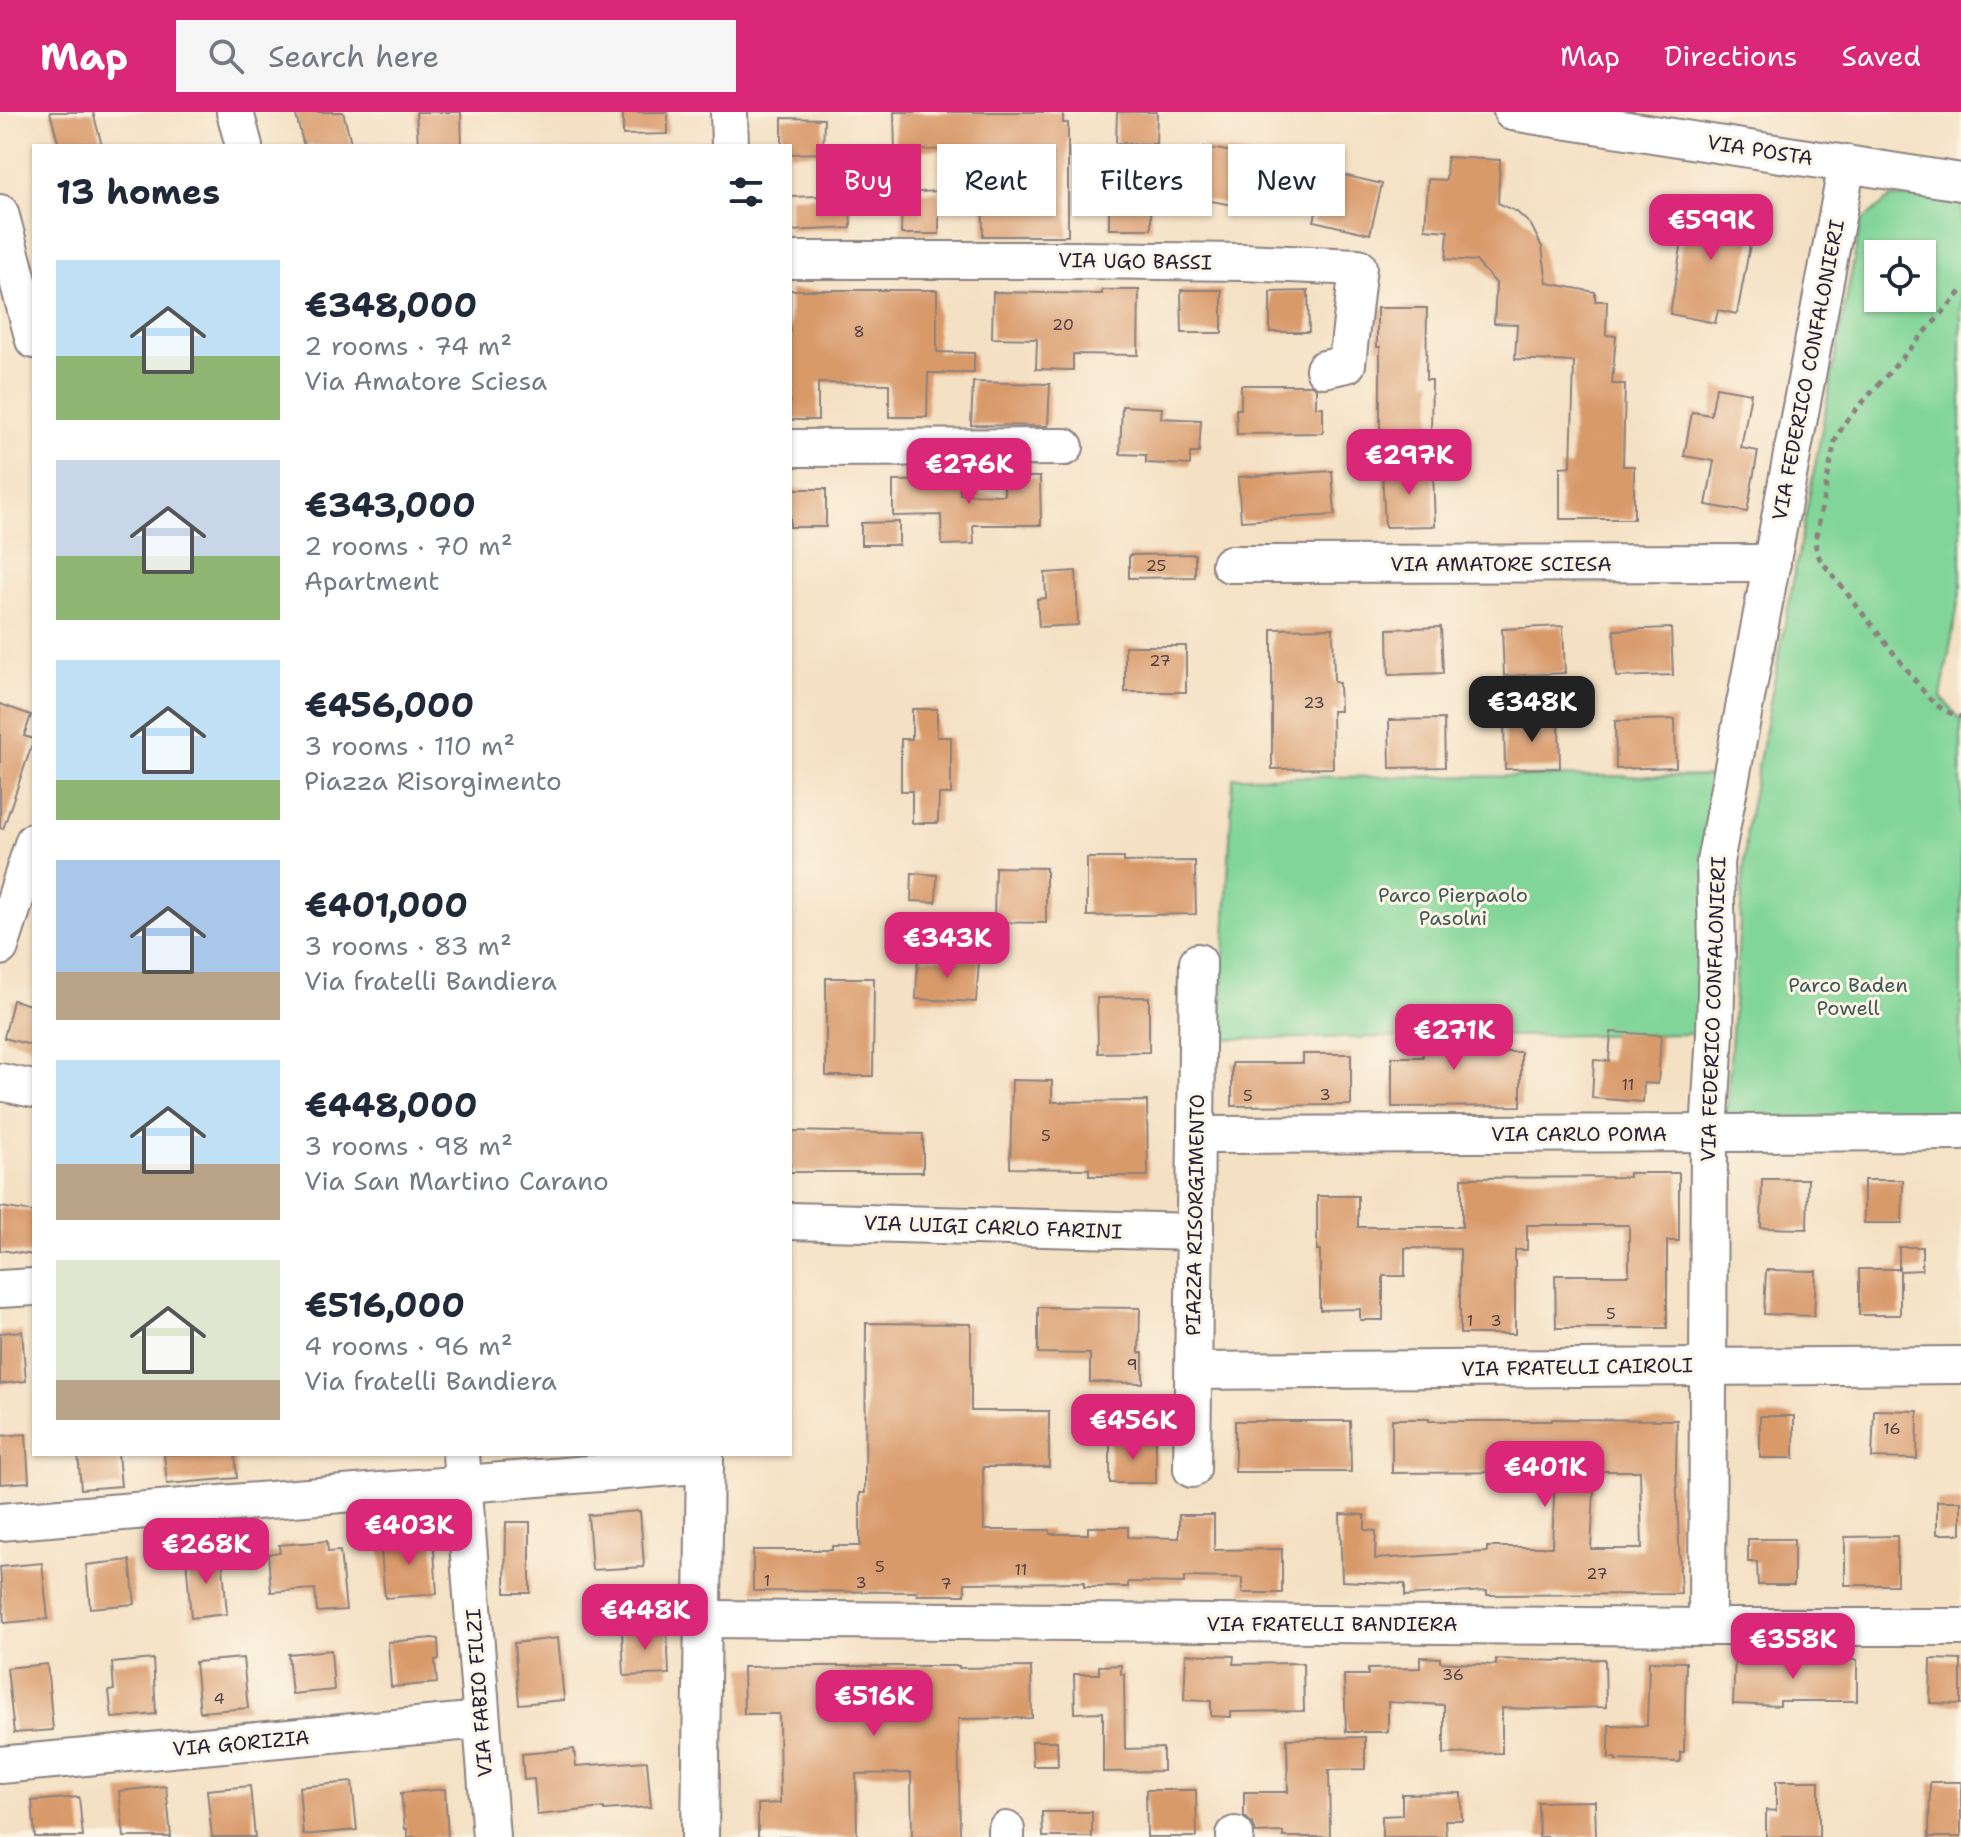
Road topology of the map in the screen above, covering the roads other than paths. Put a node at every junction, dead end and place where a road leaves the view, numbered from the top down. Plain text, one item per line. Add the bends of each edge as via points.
1 (235, 112) edge
2 (729, 112) edge
3 (1514, 112) edge
4 (243, 144) edge
5 (730, 144) edge
6 (1847, 164) junction
7 (1961, 182) edge
8 (0, 213) edge
9 (792, 260) edge
10 (32, 333) edge
11 (1324, 369) dead end
12 (1065, 447) dead end
13 (792, 448) edge
14 (1772, 563) junction
15 (1230, 564) dead end
16 (32, 849) edge
17 (0, 947) edge
18 (1198, 962) dead end
19 (0, 1082) edge
20 (32, 1089) edge
21 (1961, 1132) edge
22 (1709, 1133) junction
23 (1196, 1135) junction
24 (792, 1221) edge
25 (1195, 1232) junction
26 (32, 1287) edge
27 (0, 1289) edge
28 (1961, 1365) edge
29 (1708, 1366) junction
30 (1194, 1371) junction
31 (705, 1460) edge
32 (1192, 1469) dead end
33 (462, 1470) edge
34 (0, 1522) edge
35 (703, 1619) junction
36 (1707, 1627) junction
37 (1961, 1627) edge
38 (481, 1720) junction
39 (0, 1765) edge
40 (491, 1837) edge
41 (700, 1837) edge

1 - 4 street
2 - 5 street
3 - 6 street, VIA POSTA
6 - 7 street, VIA POSTA
6 - 14 street, VIA FEDERICO CONFALONIERI
8 - 10 street
9 - 11 street, VIA UGO BASSI via 1358,267 1347,364
12 - 13 street
14 - 15 street, VIA AMATORE SCIESA
14 - 22 street, VIA FEDERICO CONFALONIERI via 1715,862
16 - 17 street
18 - 23 street, PIAZZA RISORGIMENTO
19 - 20 street
21 - 22 street, VIA CARLO POMA
22 - 23 street, VIA CARLO POMA
22 - 29 street, VIA FEDERICO CONFALONIERI
23 - 25 street, PIAZZA RISORGIMENTO
24 - 25 street, VIA LUIGI CARLO FARINI
25 - 30 street, PIAZZA RISORGIMENTO
26 - 27 street
28 - 29 street, VIA FRATELLI CAIROLI
29 - 30 street, VIA FRATELLI CAIROLI
29 - 36 street, VIA FEDERICO CONFALONIERI
30 - 32 street, PIAZZA RISORGIMENTO
31 - 33 street
31 - 35 street
33 - 34 street
33 - 38 street, VIA FABIO FILZI
35 - 36 street, VIA FRATELLI BANDIERA
35 - 41 street
36 - 37 street, VIA FRATELLI BANDIERA
38 - 39 street, VIA GORIZIA
38 - 40 street, VIA FABIO FILZI

